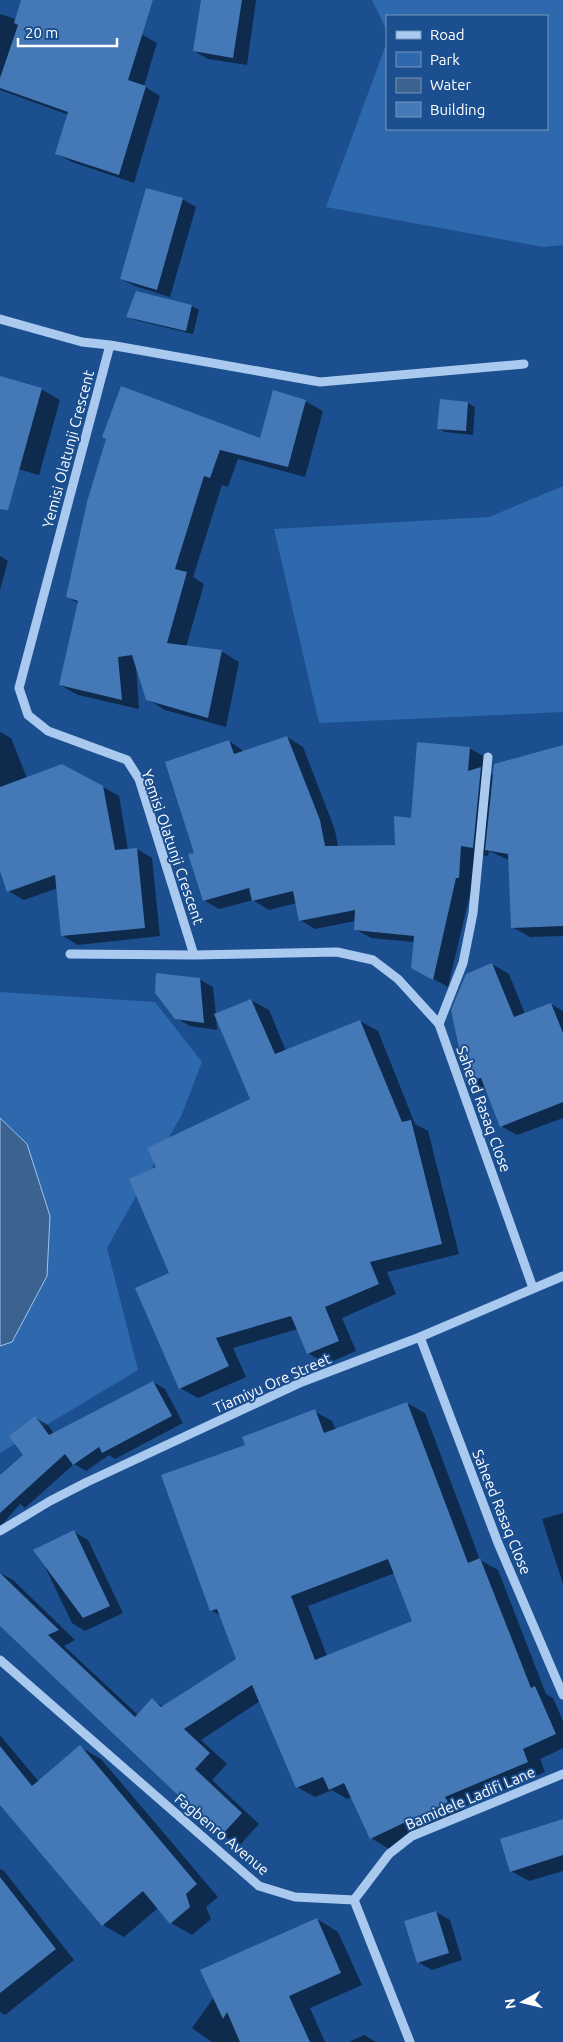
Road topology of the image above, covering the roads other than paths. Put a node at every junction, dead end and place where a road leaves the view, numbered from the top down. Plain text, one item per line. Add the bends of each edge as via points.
1 (0, 319) edge
2 (110, 345) junction
3 (524, 364) dead end
4 (488, 757) dead end
5 (70, 954) dead end
6 (194, 955) junction
7 (439, 1024) junction
8 (563, 1276) edge
9 (533, 1288) junction
10 (420, 1337) junction
11 (0, 1531) edge
12 (0, 1660) edge
13 (563, 1695) edge
14 (563, 1774) edge
15 (354, 1900) junction
16 (410, 2042) edge

1 - 2 street via 82,342
2 - 3 street via 320,382
2 - 6 street, Yemisi Olatunji Crescent via 19,688 28,715 48,731 127,760 139,779
4 - 7 street via 473,913 463,963
5 - 6 street
6 - 7 street via 337,952 373,960 398,979
7 - 9 street, Saheed Rasaq Close
8 - 9 street, Tiamiyu Ore Street
9 - 10 street, Tiamiyu Ore Street
10 - 11 street, Tiamiyu Ore Street via 302,1382 72,1490
10 - 13 street, Saheed Rasaq Close via 498,1543
12 - 15 street, Fagbenro Avenue via 259,1886 295,1898
14 - 15 street, Bamidele Ladifi Lane via 412,1836 388,1854
15 - 16 street

